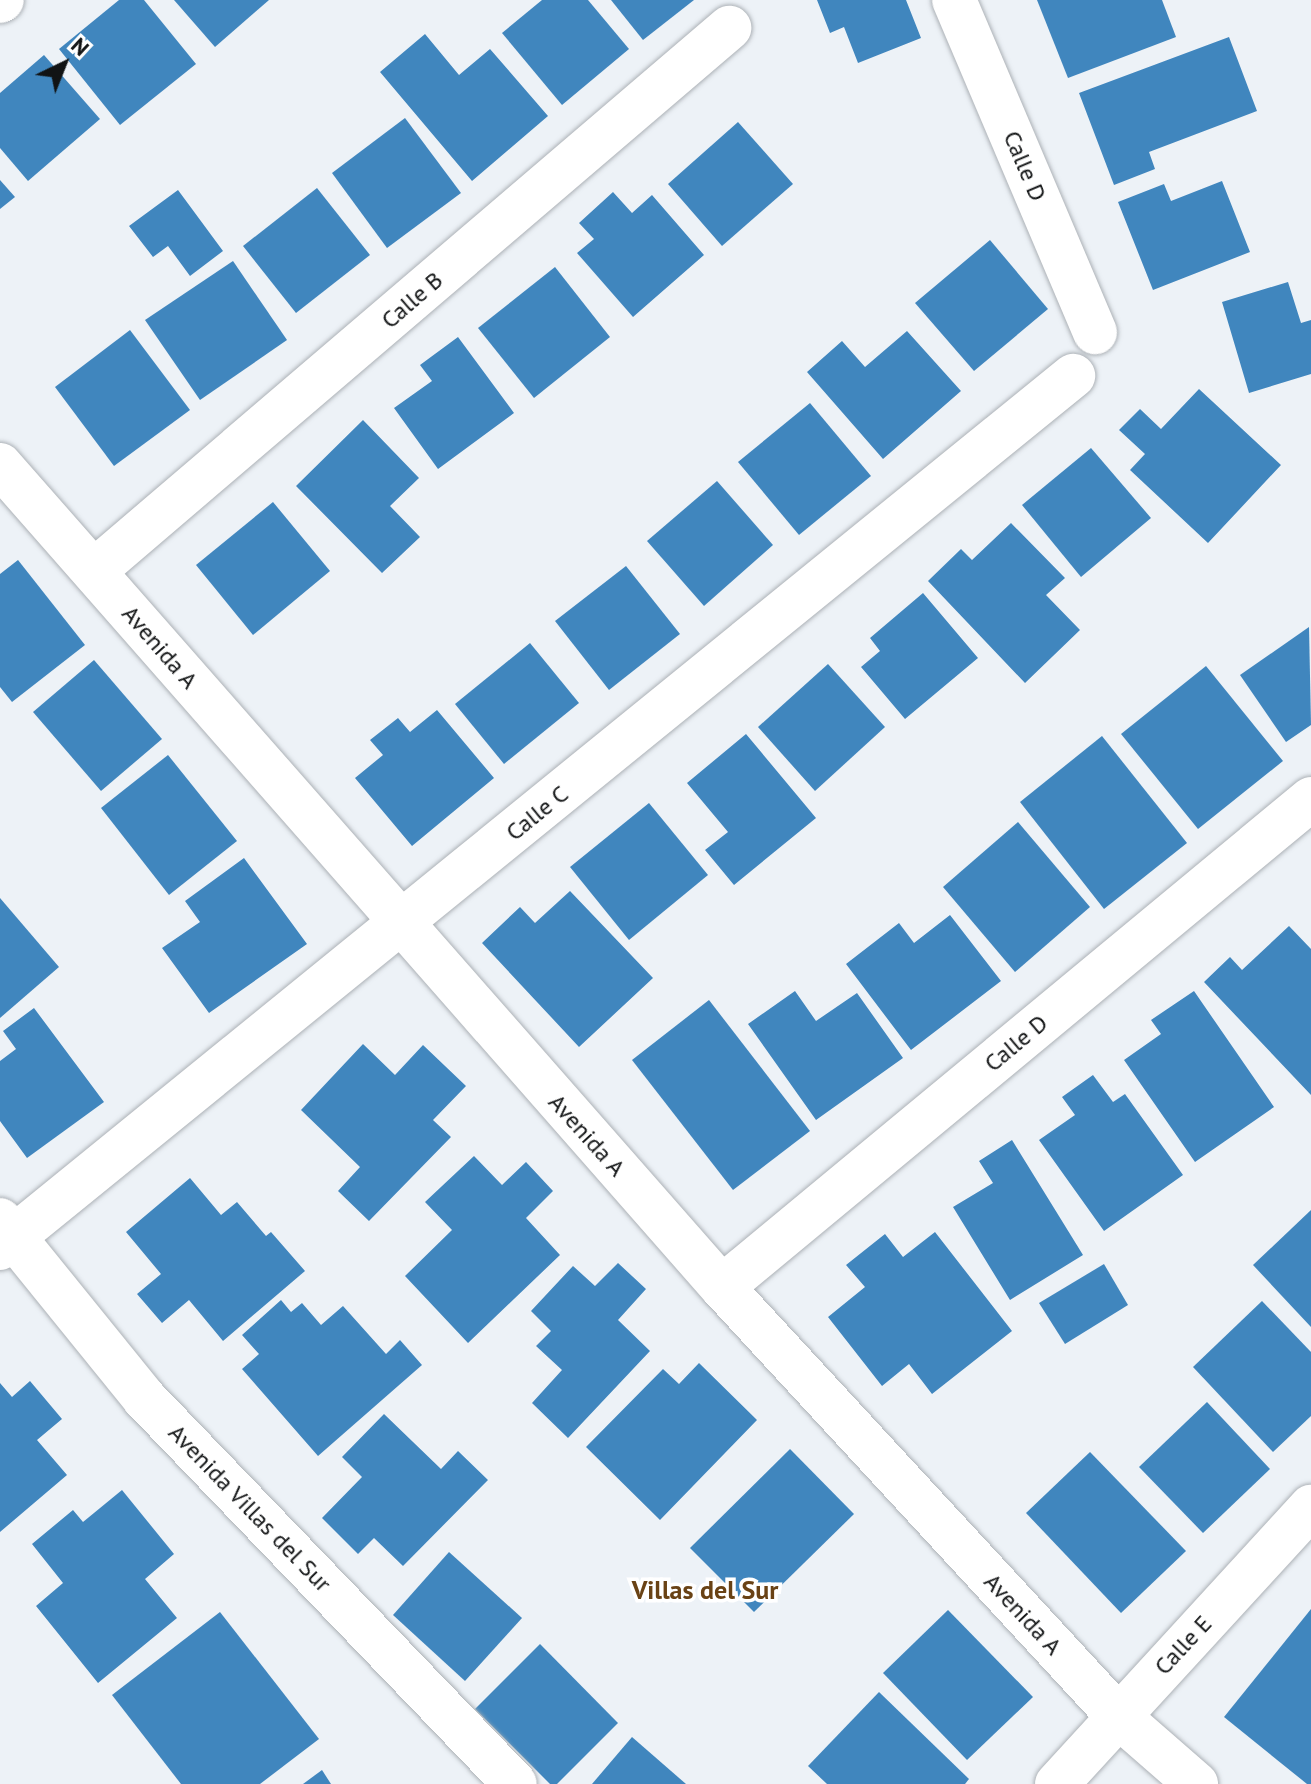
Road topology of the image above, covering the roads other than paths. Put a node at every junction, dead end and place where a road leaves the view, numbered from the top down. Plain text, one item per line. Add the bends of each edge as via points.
1 (954, 0) edge
2 (729, 28) dead end
3 (1095, 332) dead end
4 (1073, 376) dead end
5 (0, 465) edge
6 (94, 571) junction
7 (1311, 799) edge
8 (401, 925) junction
9 (4, 1235) edge
10 (722, 1287) junction
11 (1311, 1507) edge
12 (1117, 1715) junction
13 (515, 1784) edge
14 (1057, 1784) edge
15 (1196, 1784) edge

1 - 3 street, Calle D
2 - 6 street, Calle B
4 - 8 street, Calle C
5 - 6 street, Avenida A
6 - 8 street, Avenida A
7 - 10 street, Calle D
8 - 9 street, Calle C
8 - 10 street, Avenida A
9 - 13 street, Avenida Villas del Sur via 144,1398
10 - 12 street, Avenida A
11 - 12 street, Calle E
12 - 14 street, Calle E
12 - 15 street, Avenida A

